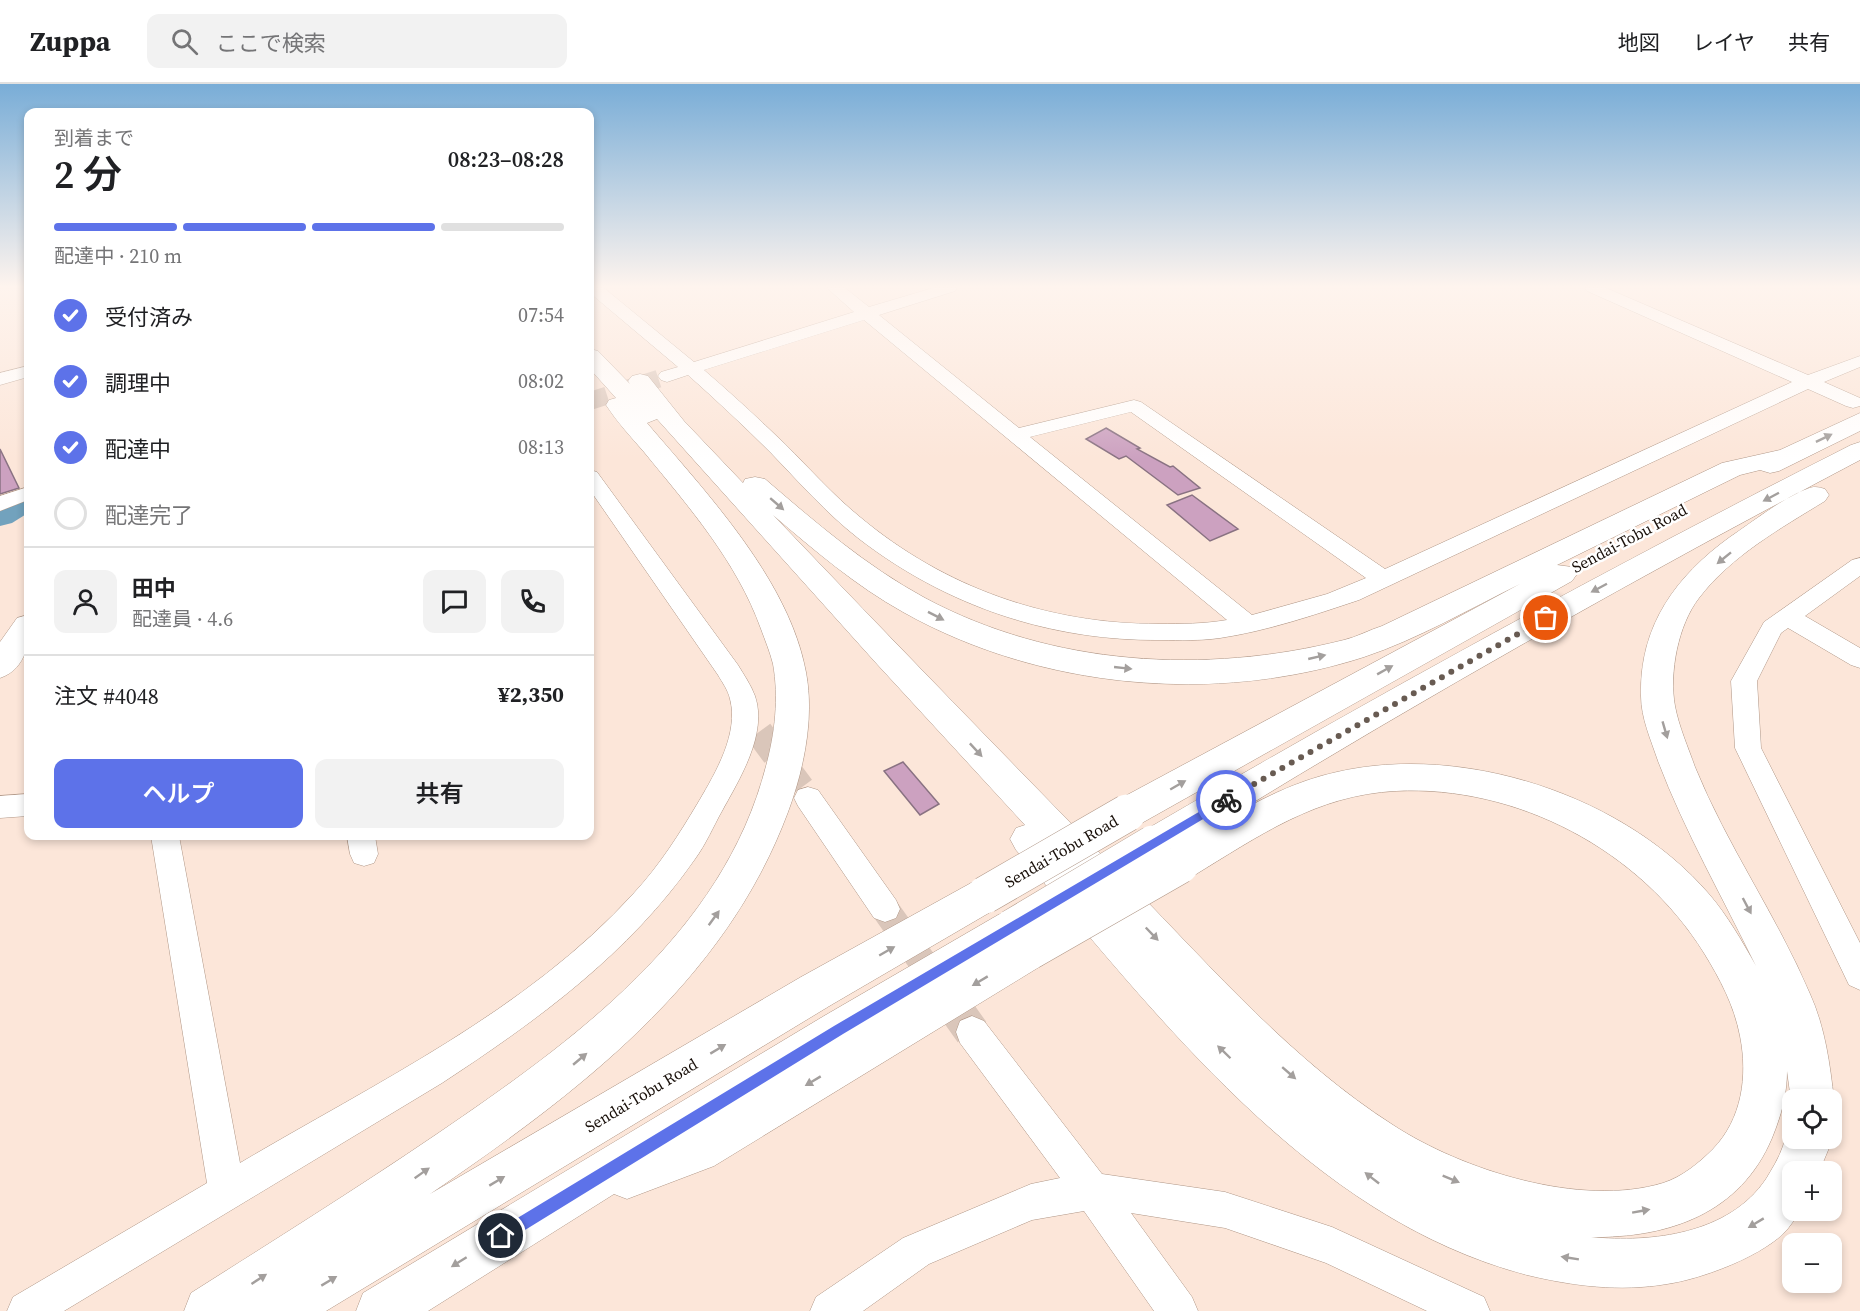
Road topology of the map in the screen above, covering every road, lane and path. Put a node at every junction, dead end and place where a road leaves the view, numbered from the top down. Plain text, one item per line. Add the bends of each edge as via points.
1 (608, 345) edge
2 (663, 345) edge
3 (763, 345) edge
4 (905, 345) edge
5 (1724, 345) edge
6 (594, 360) edge
7 (1860, 361) edge
8 (691, 368) junction
9 (24, 372) edge
10 (594, 377) edge
11 (654, 378) junction
12 (0, 379) edge
13 (1808, 382) junction
14 (1856, 411) edge
15 (1015, 435) junction
16 (1860, 450) edge
17 (1789, 456) junction
18 (1860, 468) edge
19 (594, 482) edge
20 (24, 495) edge
21 (0, 504) edge
22 (1860, 565) edge
23 (1383, 579) junction
24 (1787, 617) junction
25 (1247, 624) junction
26 (24, 633) edge
27 (1860, 659) edge
28 (0, 666) edge
29 (808, 798) tunnel mouth
30 (24, 805) edge
31 (0, 807) edge
32 (166, 840) edge
33 (1166, 855) junction
34 (885, 909) tunnel mouth
35 (1860, 975) edge
36 (972, 1032) tunnel mouth
37 (1811, 1089) edge
38 (1092, 1191) junction
39 (227, 1192) junction
40 (1782, 1192) edge
41 (27, 1311) edge
42 (209, 1311) edge
43 (279, 1311) edge
44 (381, 1311) edge
45 (830, 1311) edge
46 (1178, 1311) edge
47 (1470, 1311) edge

1 - 11 main road
2 - 8 street
3 - 8 street
4 - 15 street
5 - 13 street
40 -> 6 main road via 1763,1219 1726,1240 1680,1259 1625,1264 1570,1259 1507,1245 1448,1223 1383,1186 1314,1134 1198,1027 679,448
7 - 13 street
8 - 11 street
8 - 25 street via 865,533 903,560 982,600 1044,622 1096,630 1149,633
9 - 12 street
42 -> 10 main road via 397,1190 528,1099 634,1012 673,971 716,915 768,819 782,780 792,703 789,664 776,624 740,555
11 -> 17 main road via 825,546 916,606 953,624 1030,651 1077,662 1170,672 1256,669 1348,650 1393,634 1731,469
11 -> 33 main road via 675,426 887,656 1263,1050 1368,1135 1419,1166 1467,1185 1518,1203 1582,1214 1622,1215 1656,1209 1694,1195 1721,1176 1745,1146 1760,1113 1764,1045 1739,971 1693,905 1657,870 1590,825 1511,790 1464,780 1398,777 1328,788
13 - 14 street
13 - 23 street
17 -> 14 main road, Sendai-Tobu Road
15 - 23 street via 1134,406
15 - 25 street
16 -> 33 main road, Sendai-Tobu Road via 1586,595 1275,771
43 -> 17 main road, Sendai-Tobu Road, bridge via 755,1027 1127,813 1537,588
18 -> 37 main road via 1738,547 1697,581 1678,605 1665,636 1656,691 1664,730 1699,818 1791,999 1808,1056
19 - 39 street via 729,671 744,699 751,722 743,732 706,821 669,876 612,937 538,999 442,1063
20 - 21 street
22 - 24 street
23 - 25 street via 1284,616
24 - 27 street
24 - 35 street via 1772,628 1744,681 1748,748
26 - 28 main road
29 - 34 street
30 - 31 street
32 - 39 street
33 -> 44 main road, bridge via 1021,939 839,1030
36 - 38 street
38 - 45 street via 1031,1202 916,1251
38 - 46 street
38 - 47 street via 1225,1210 1332,1246
39 - 41 street

